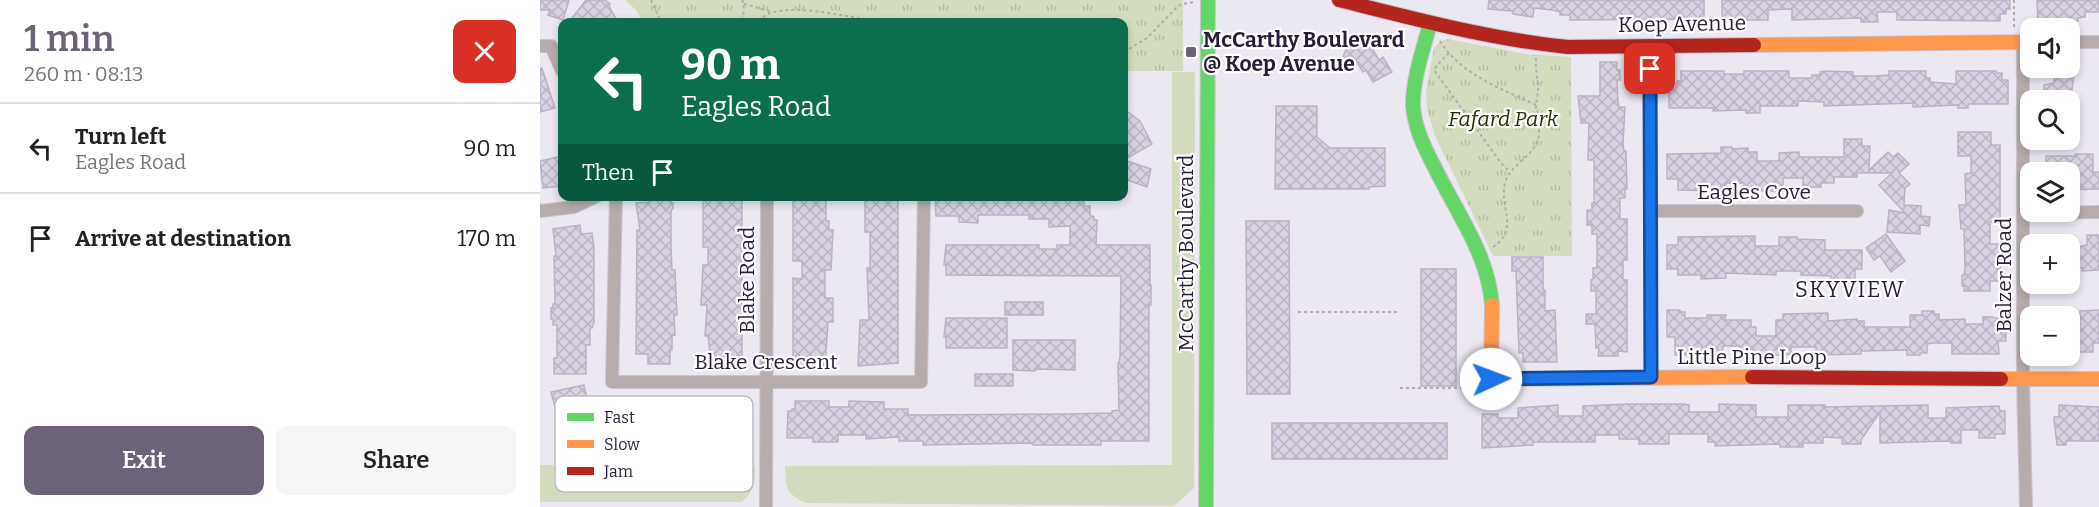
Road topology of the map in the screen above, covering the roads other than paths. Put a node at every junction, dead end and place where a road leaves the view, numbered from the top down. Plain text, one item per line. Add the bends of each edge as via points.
1 (1339, 0) edge
2 (1208, 1) edge
3 (1430, 24) junction
4 (2020, 42) edge
5 (2080, 42) edge
6 (2099, 42) edge
7 (1649, 45) junction
8 (540, 46) edge
9 (558, 62) edge
10 (2023, 78) edge
11 (2024, 162) edge
12 (587, 201) edge
13 (616, 201) edge
14 (767, 201) edge
15 (924, 201) edge
16 (540, 211) edge
17 (1651, 211) junction
18 (1857, 211) dead end
19 (2080, 212) edge
20 (2099, 212) edge
21 (2024, 222) edge
22 (1651, 377) junction
23 (2023, 380) junction
24 (2099, 380) edge
25 (766, 382) junction
26 (766, 507) edge
27 (1206, 507) edge
28 (2026, 507) edge

1 - 3 street, Koep Avenue
2 - 27 street, McCarthy Boulevard
3 - 7 street, Koep Avenue via 1537,44
3 - 22 street, Little Pine Loop via 1413,95 1414,112 1420,134 1486,270 1493,315 1491,379
4 - 7 street, Koep Avenue
5 - 6 street
7 - 17 street
8 - 9 street via 551,46
10 - 11 street, Balzer Road
12 - 16 street via 574,207
13 - 25 street, Blake Crescent via 612,382
14 - 25 street, Blake Road
15 - 25 street, Blake Crescent via 921,382
17 - 18 street, Eagles Cove
17 - 22 street
19 - 20 street
21 - 23 street, Balzer Road
22 - 23 street, Little Pine Loop
23 - 24 street, Little Pine Loop
23 - 28 street, Balzer Road
25 - 26 street, Blake Road

